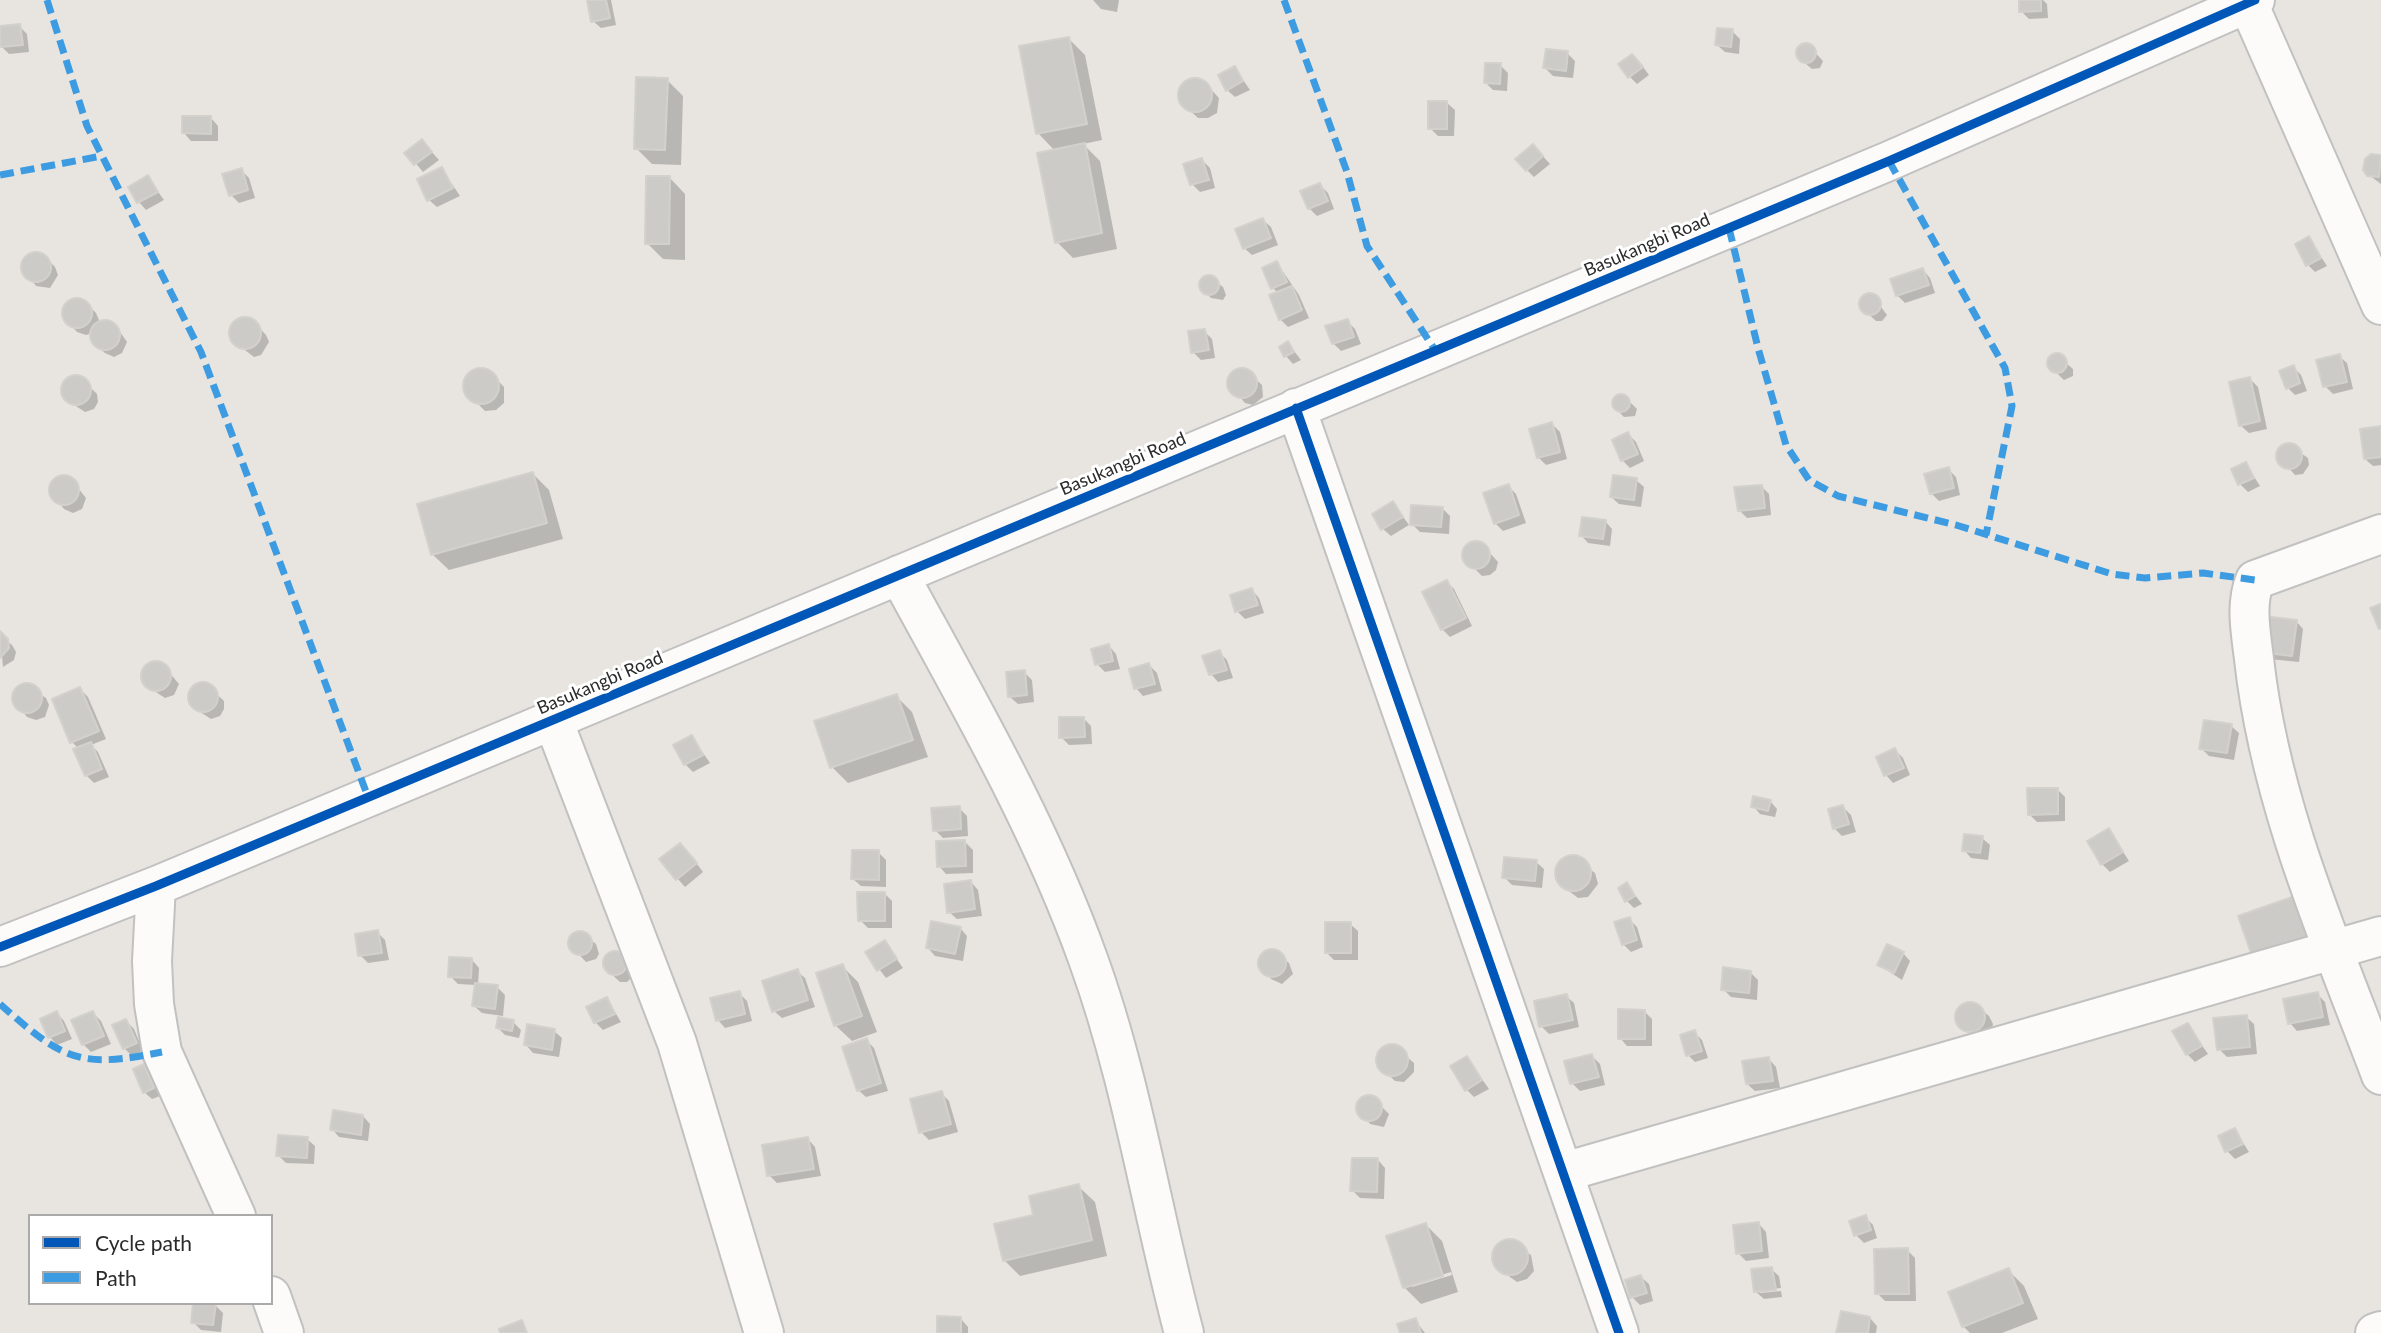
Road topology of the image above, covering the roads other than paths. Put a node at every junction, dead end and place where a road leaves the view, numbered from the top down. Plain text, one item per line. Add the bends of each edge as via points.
1 (2251, 1) edge
2 (2198, 12) edge
3 (2381, 305) edge
4 (1296, 408) junction
5 (2381, 534) edge
6 (899, 575) junction
7 (553, 720) junction
8 (156, 886) junction
9 (2381, 936) edge
10 (0, 947) edge
11 (2334, 950) junction
12 (2381, 1075) edge
13 (1564, 1172) junction
14 (235, 1214) edge
15 (273, 1302) edge
16 (2381, 1331) edge
17 (284, 1333) edge
18 (764, 1333) edge
19 (1184, 1333) edge
20 (1619, 1333) edge
21 (2375, 1333) edge

1 - 2 street, Basukangbi Road
1 - 3 street
2 - 4 street, Basukangbi Road via 1889,161
4 - 6 street, Basukangbi Road
4 - 13 street
5 - 11 street via 2267,574 2255,580 2250,593 2259,703 2293,841
6 - 7 street, Basukangbi Road
6 - 19 street via 984,732 1084,949 1114,1036
7 - 8 street, Basukangbi Road
7 - 18 street via 677,1043
8 - 10 street, Basukangbi Road
8 - 14 street via 153,1004 162,1052
9 - 11 street
11 - 12 street
11 - 13 street
13 - 20 street
15 - 17 street
16 - 21 street

